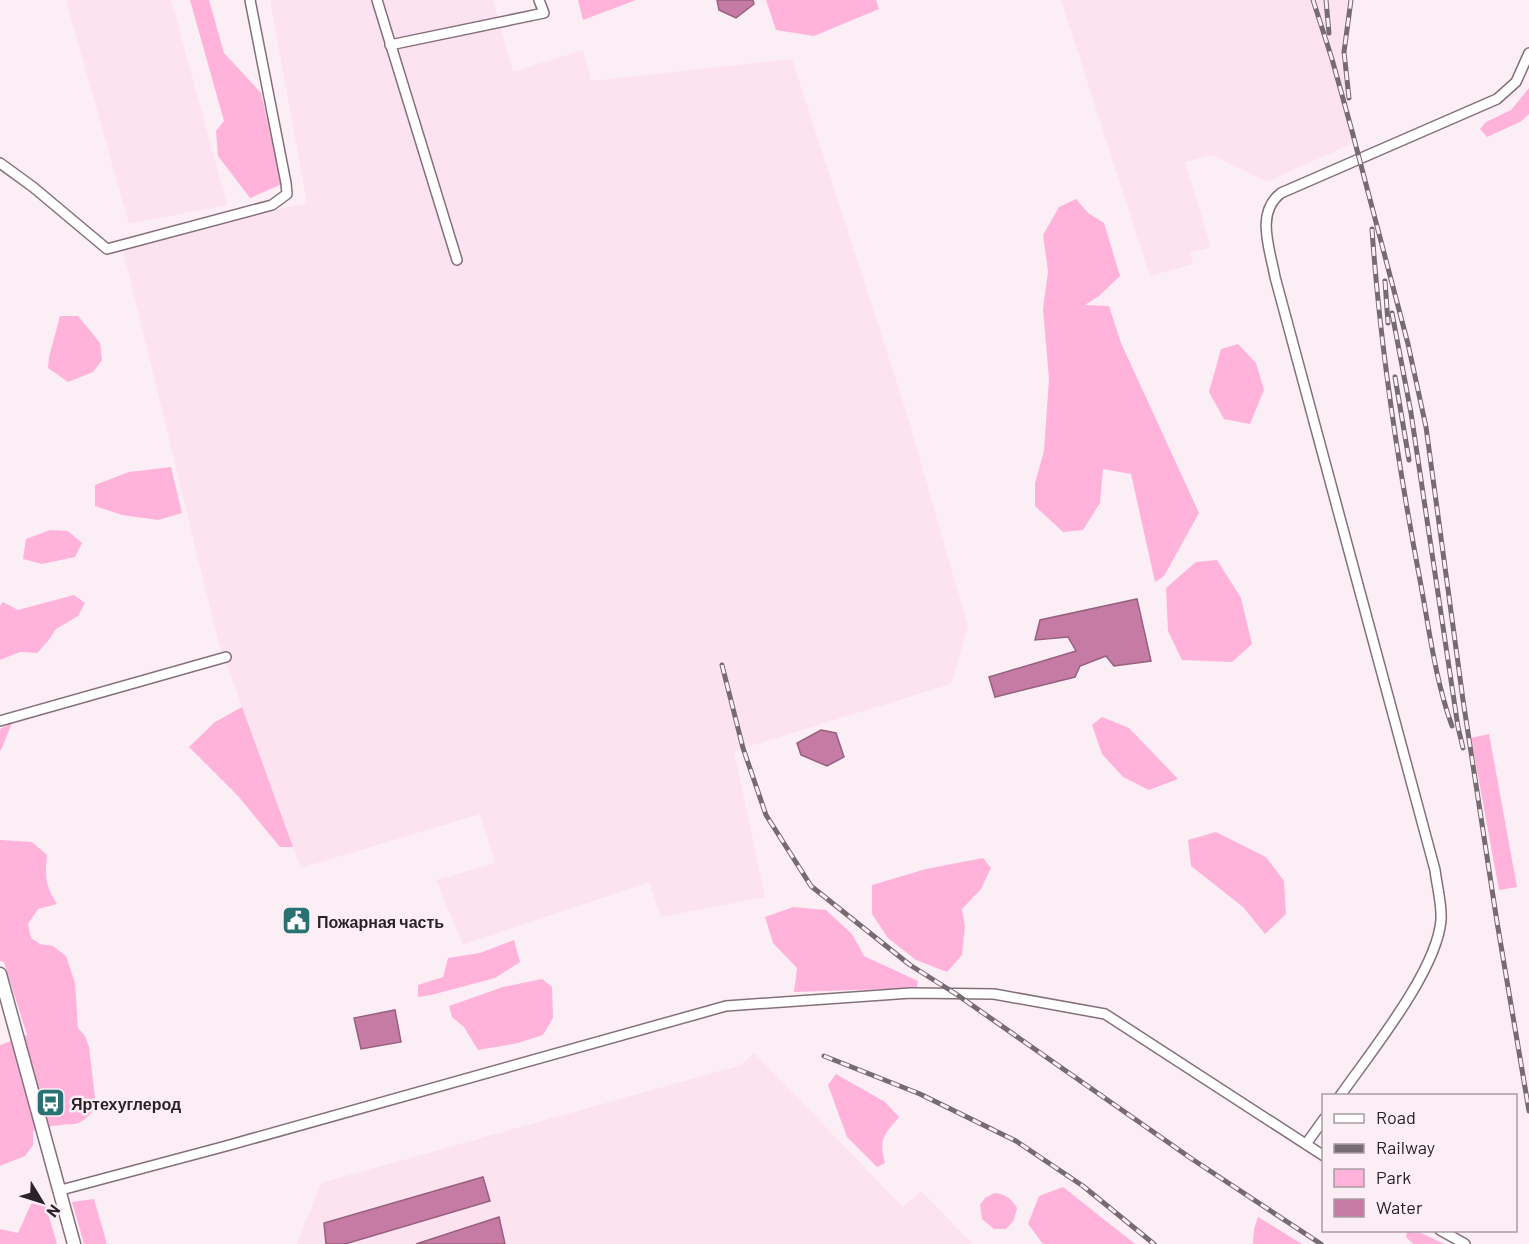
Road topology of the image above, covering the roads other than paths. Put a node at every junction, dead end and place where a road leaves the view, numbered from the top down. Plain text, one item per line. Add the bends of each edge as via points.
1 (250, 0) edge
2 (377, 0) edge
3 (539, 0) edge
4 (390, 45) junction
5 (1529, 53) edge
6 (0, 163) edge
7 (457, 260) dead end
8 (226, 657) dead end
9 (0, 721) edge
10 (0, 974) edge
11 (1341, 1094) edge
12 (1322, 1120) edge
13 (1306, 1144) junction
14 (1322, 1155) edge
15 (61, 1190) junction
16 (1443, 1232) edge
17 (74, 1244) edge
18 (1464, 1244) edge

1 - 6 street via 286,183 287,194 272,205 107,249
2 - 4 street
3 - 4 street via 544,13
4 - 7 street
5 - 11 street via 1516,82 1497,99 1281,193 1272,200 1268,211 1266,225 1275,277 1435,870 1441,907 1438,937 1426,966
8 - 9 street
10 - 15 main road
12 - 13 street
13 - 14 street
13 - 15 street via 1105,1014 994,994 911,993 726,1006
15 - 17 main road
16 - 18 street

